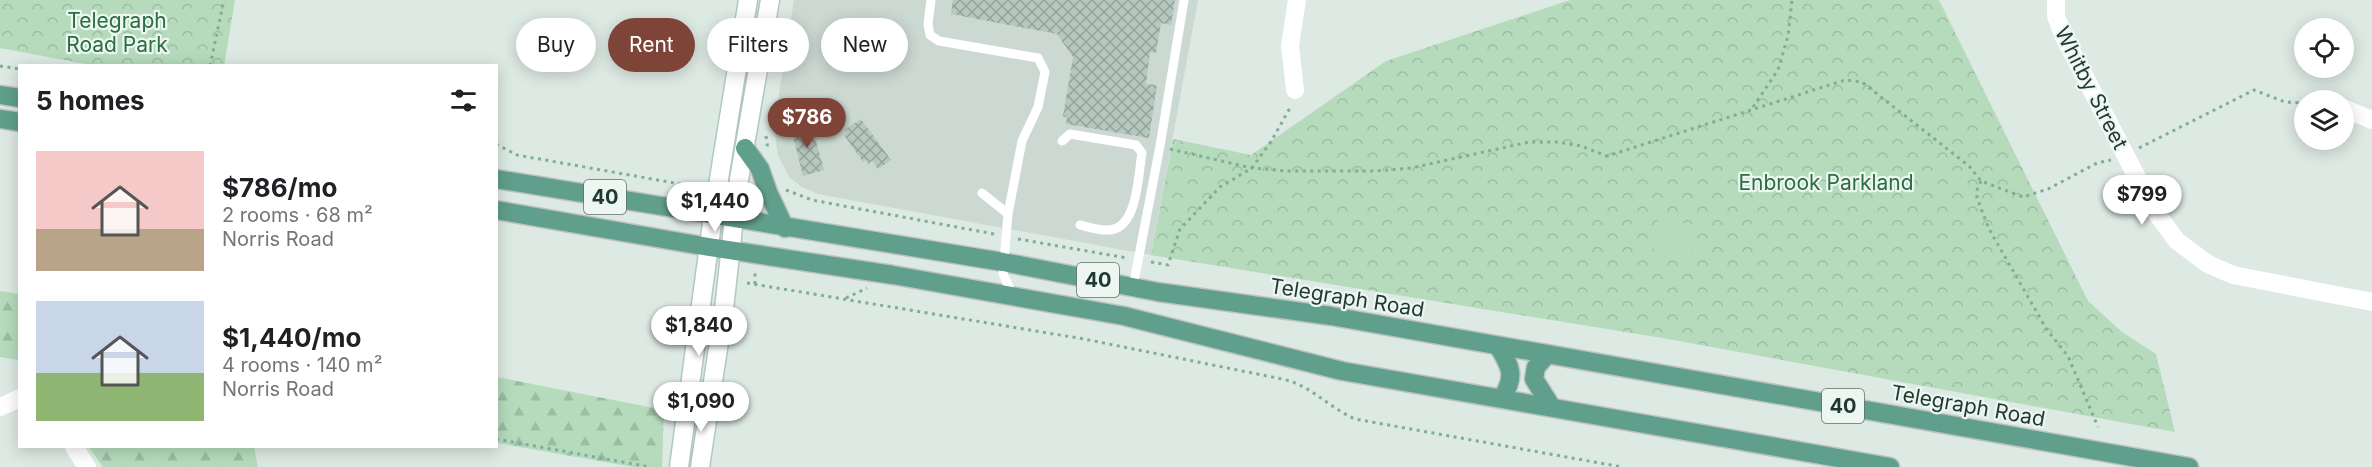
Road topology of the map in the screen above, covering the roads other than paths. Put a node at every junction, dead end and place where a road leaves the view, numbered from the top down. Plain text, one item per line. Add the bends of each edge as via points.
1 (748, 0) edge
2 (770, 0) edge
3 (931, 0) edge
4 (1184, 0) edge
5 (1297, 0) edge
6 (2056, 0) edge
7 (1295, 90) road end
8 (0, 94) edge
9 (18, 98) edge
10 (2354, 113) edge
11 (0, 119) edge
12 (2372, 120) edge
13 (18, 122) edge
14 (1062, 141) dead end
15 (745, 148) junction
16 (498, 179) edge
17 (982, 193) dead end
18 (498, 210) edge
19 (1008, 214) junction
20 (713, 216) junction
21 (734, 219) junction
22 (1080, 225) dead end
23 (785, 228) junction
24 (709, 247) junction
25 (730, 250) junction
26 (1004, 262) junction
27 (1133, 287) junction
28 (1014, 297) junction
29 (2372, 302) edge
30 (1498, 346) junction
31 (1548, 354) junction
32 (1502, 398) junction
33 (18, 399) edge
34 (0, 406) edge
35 (1551, 406) junction
36 (75, 448) edge
37 (87, 467) edge
38 (679, 467) edge
39 (700, 467) edge
40 (1890, 467) edge
41 (2189, 467) edge

1 - 20 main road
2 - 15 main road
3 - 19 lane via 930,35 939,41 1038,58 1046,72 1038,107 1022,141
4 - 27 lane
5 - 7 main road via 1290,46
6 - 29 main road, Whitby Street via 2056,16 2063,35 2154,210 2178,241 2208,264 2233,275
8 - 9 main road
10 - 12 main road
11 - 13 main road
14 - 22 lane via 1070,134 1136,145 1142,153 1132,213 1122,225 1110,231
15 - 21 main road
15 - 23 main road via 760,169
16 - 20 main road, Telegraph Road / 40
17 - 19 lane
18 - 24 main road, 40
19 - 26 lane
20 - 21 main road, Telegraph Road / 40
20 - 24 main road
21 - 23 main road, Telegraph Road / 40
21 - 25 main road
23 - 26 main road, Telegraph Road / 40
24 - 25 main road, 40
24 - 38 main road
25 - 28 main road, 40
25 - 39 main road
26 - 27 main road, Telegraph Road / 40
26 - 28 lane via 1004,278
27 - 30 main road, Telegraph Road / 40
28 - 32 main road, 40 via 1175,328 1315,365
30 - 31 main road, Telegraph Road / 40
30 - 32 main road via 1511,376
31 - 35 main road via 1536,367 1534,379
31 - 41 main road, Telegraph Road / 40
32 - 35 main road, 40
33 - 34 main road
35 - 40 main road, 40
36 - 37 main road

